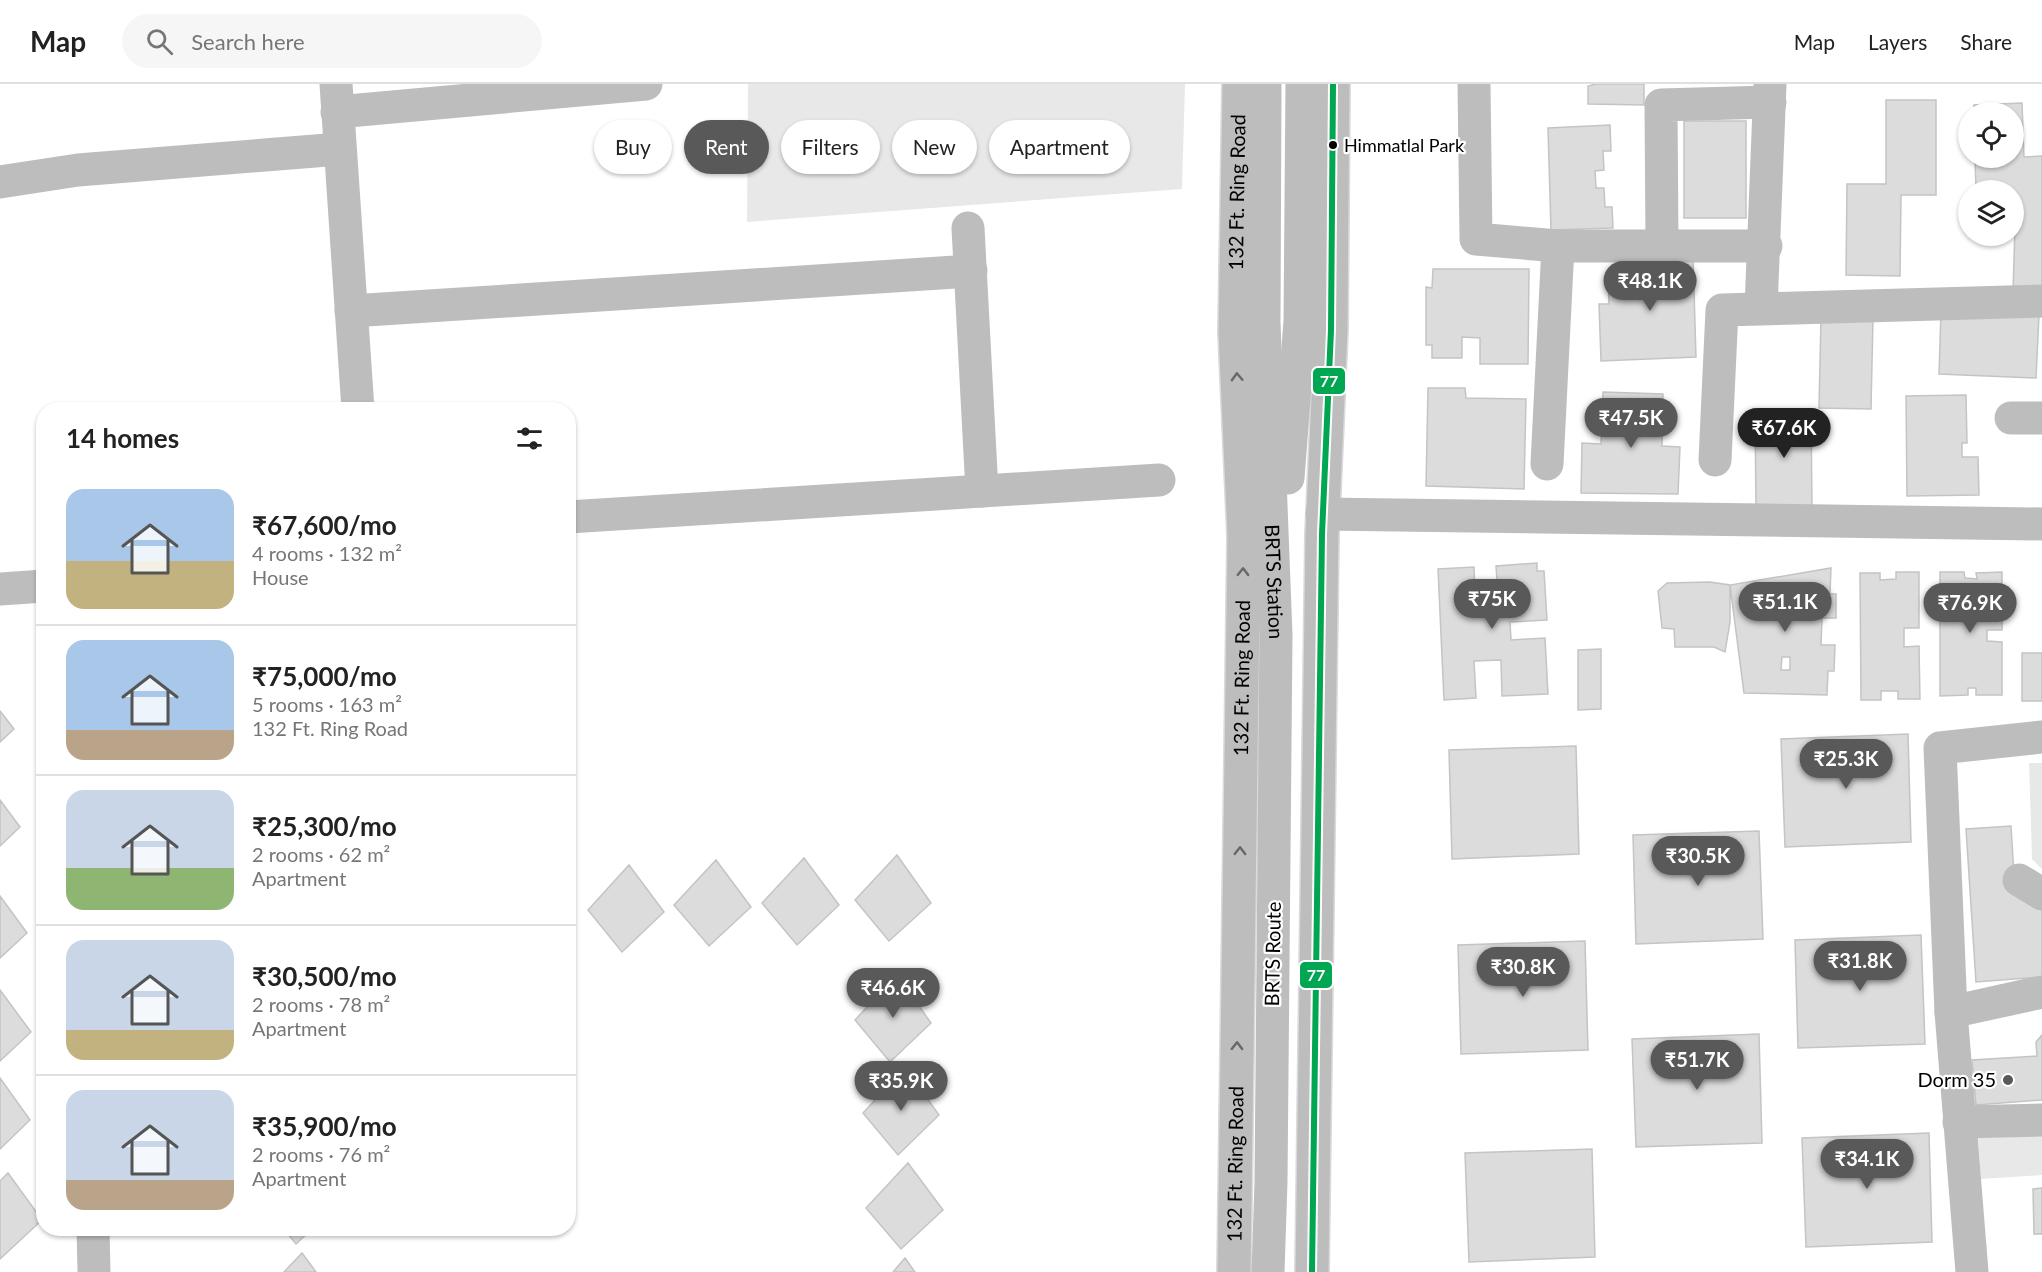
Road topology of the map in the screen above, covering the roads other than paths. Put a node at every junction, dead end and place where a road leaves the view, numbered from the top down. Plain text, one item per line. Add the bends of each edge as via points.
1 (646, 84) edge
2 (1239, 84) edge
3 (1265, 84) edge
4 (1302, 84) edge
5 (1333, 84) edge
6 (1474, 84) edge
7 (1770, 93) edge
8 (336, 98) edge
9 (340, 149) junction
10 (0, 182) edge
11 (968, 228) dead end
12 (1662, 244) junction
13 (1558, 246) junction
14 (1766, 246) junction
15 (971, 271) junction
16 (2042, 301) edge
17 (1761, 308) junction
18 (351, 311) junction
19 (357, 402) edge
20 (1715, 460) dead end
21 (1547, 464) dead end
22 (1158, 480) dead end
23 (982, 491) junction
24 (1322, 514) junction
25 (576, 516) edge
26 (2042, 524) edge
27 (36, 587) edge
28 (0, 589) edge
29 (1276, 635) junction
30 (2042, 737) edge
31 (2042, 992) edge
32 (1952, 1012) junction
33 (2042, 1120) edge
34 (1959, 1122) junction
35 (93, 1236) edge
36 (94, 1272) edge
37 (1234, 1272) edge
38 (1268, 1272) edge
39 (1312, 1272) edge
40 (1972, 1272) edge

1 - 8 street
37 -> 2 street, 132 Ft. Ring Road via 1244,536 1235,333
3 - 29 street, BRTS Station via 1264,323
4 - 29 street, BRTS Station via 1300,321
5 - 24 street via 1331,330
6 - 13 street via 1476,239
7 - 12 street via 1661,105
7 - 14 street
8 - 9 street
9 - 10 street via 78,170
9 - 18 street
11 - 15 street
12 - 13 street
12 - 14 street
13 - 21 street
14 - 17 street
15 - 18 street
15 - 23 street
16 - 17 street
17 - 20 street via 1722,310
18 - 19 street
22 - 23 street
23 - 25 street
24 - 26 street
24 - 39 street
27 - 28 street
29 - 38 street, BRTS Route
30 - 32 street via 1940,748
31 - 32 street
32 - 34 street
33 - 34 street
34 - 40 street
35 - 36 street

